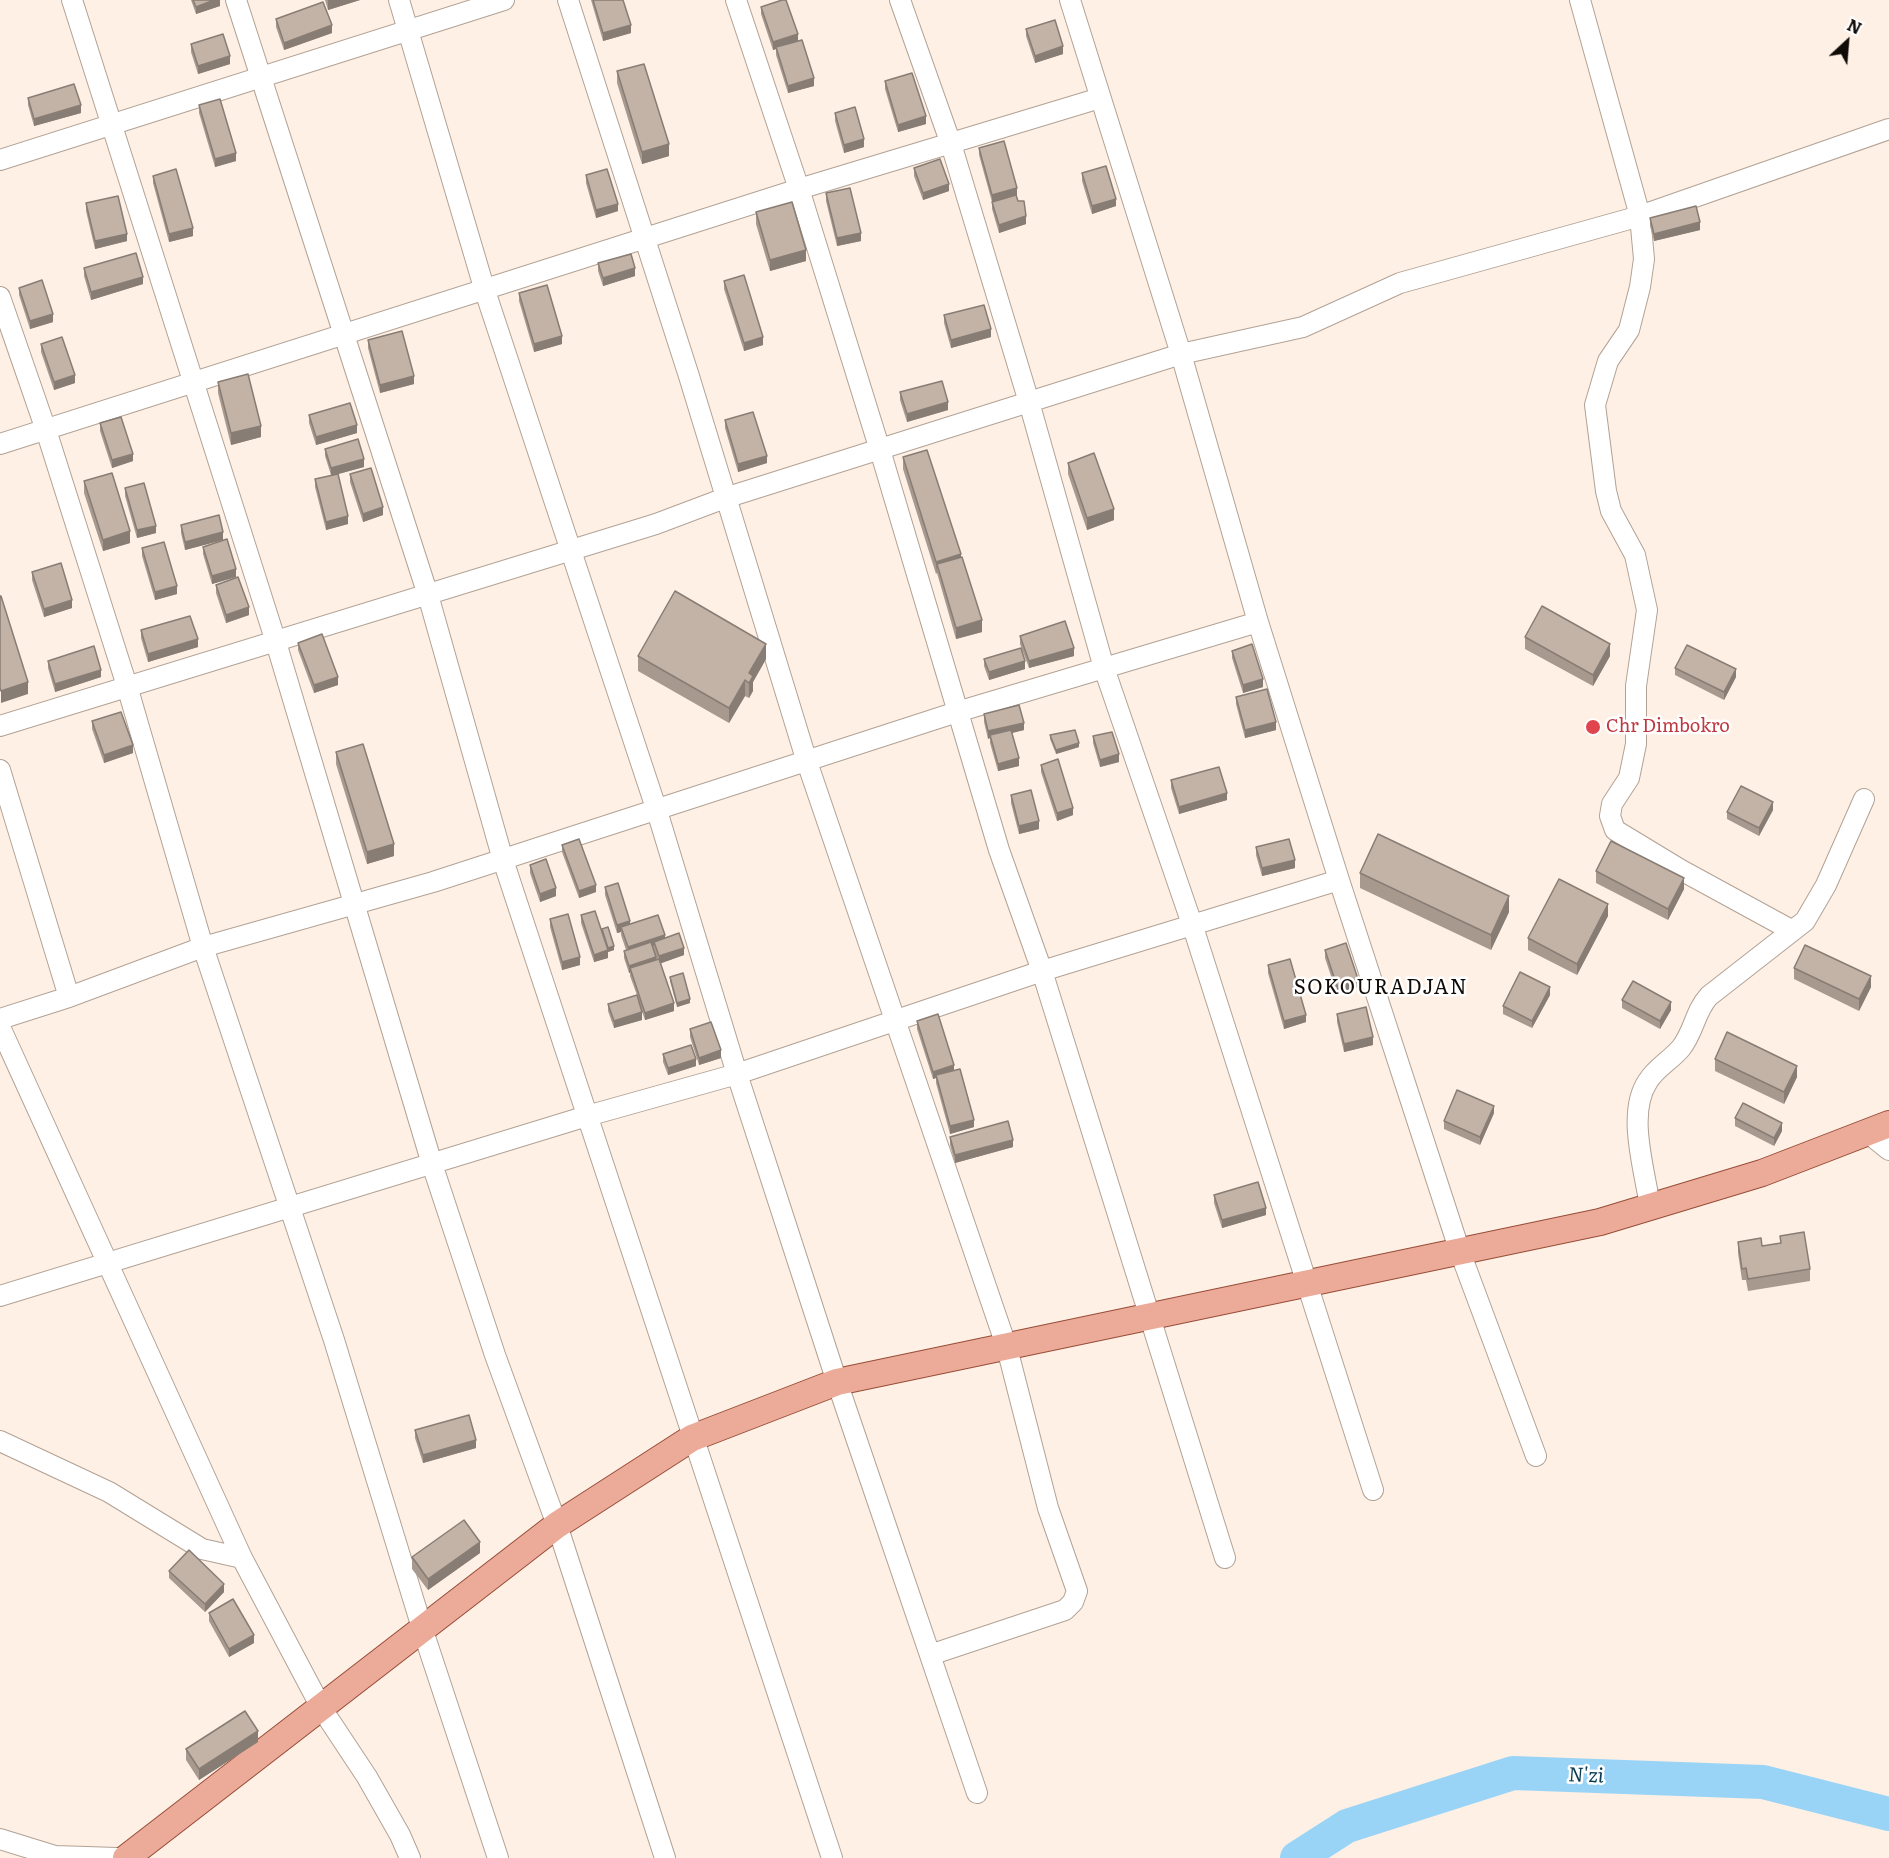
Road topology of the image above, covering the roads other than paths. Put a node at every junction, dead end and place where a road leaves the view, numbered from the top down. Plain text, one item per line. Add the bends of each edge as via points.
1 (72, 0) edge
2 (236, 0) edge
3 (399, 0) edge
4 (504, 0) edge
5 (568, 0) edge
6 (736, 0) edge
7 (900, 0) edge
8 (1070, 0) edge
9 (1580, 0) edge
10 (408, 28) junction
11 (259, 76) junction
12 (1100, 98) junction
13 (111, 125) junction
14 (1889, 129) edge
15 (951, 144) junction
16 (0, 160) edge
17 (799, 189) junction
18 (1640, 216) junction
19 (645, 240) junction
20 (485, 291) junction
21 (0, 297) edge
22 (344, 336) junction
23 (1181, 354) junction
24 (192, 383) junction
25 (1029, 402) junction
26 (46, 430) junction
27 (0, 444) edge
28 (880, 450) junction
29 (725, 498) junction
30 (570, 549) junction
31 (428, 595) junction
32 (1258, 622) junction
33 (275, 639) junction
34 (1104, 668) junction
35 (127, 686) junction
36 (957, 712) junction
37 (0, 726) edge
38 (807, 762) junction
39 (0, 770) edge
40 (1864, 799) dead end
41 (657, 811) junction
42 (503, 860) junction
43 (1339, 880) junction
44 (353, 904) junction
45 (1193, 927) junction
46 (1791, 930) junction
47 (203, 947) junction
48 (1042, 971) junction
49 (69, 997) junction
50 (0, 1019) edge
51 (894, 1021) junction
52 (0, 1027) edge
53 (737, 1074) junction
54 (586, 1116) junction
55 (1879, 1129) edge
56 (1889, 1150) edge
57 (432, 1164) junction
58 (290, 1206) junction
59 (1650, 1207) junction
60 (1460, 1252) junction
61 (106, 1264) junction
62 (1309, 1284) junction
63 (0, 1296) edge
64 (1152, 1318) junction
65 (1007, 1348) junction
66 (837, 1382) junction
67 (692, 1438) junction
68 (0, 1442) edge
69 (1536, 1456) dead end
70 (1373, 1490) dead end
71 (557, 1525) junction
72 (242, 1558) junction
73 (1225, 1558) dead end
74 (423, 1631) junction
75 (930, 1655) junction
76 (322, 1709) junction
77 (977, 1793) dead end
78 (0, 1839) edge
79 (117, 1858) edge
80 (126, 1858) edge
81 (410, 1858) edge
82 (498, 1858) edge
83 (664, 1858) edge
84 (832, 1858) edge

1 - 13 street
2 - 11 street
3 - 10 street
4 - 10 street
5 - 19 street
6 - 17 street
7 - 15 street
8 - 12 street
9 - 18 street
10 - 11 street
10 - 20 street
11 - 13 street
11 - 22 street
12 - 15 street
12 - 23 street
13 - 16 street
13 - 24 street
14 - 18 street
15 - 17 street
15 - 25 street
17 - 19 street
17 - 28 street
18 - 23 street via 1400,283 1303,327
18 - 46 street via 1644,259 1638,296 1629,330 1604,371 1595,405 1611,511 1635,555 1647,610 1636,686 1636,744 1629,778 1611,804 1610,816 1616,830
19 - 20 street
19 - 29 street
20 - 22 street
20 - 30 street
21 - 26 street
22 - 24 street
22 - 31 street
23 - 25 street
23 - 32 street
24 - 26 street
24 - 33 street
25 - 28 street
25 - 34 street
26 - 27 street
26 - 35 street
28 - 29 street
28 - 36 street
29 - 30 street via 656,524
29 - 38 street
30 - 31 street
30 - 41 street
31 - 33 street
31 - 42 street
32 - 34 street
32 - 43 street
33 - 35 street
33 - 44 street
34 - 36 street
34 - 45 street
35 - 37 street
35 - 47 street
36 - 38 street
36 - 48 street via 999,850
38 - 41 street
38 - 51 street
39 - 49 street
40 - 46 street via 1814,907 1805,921
41 - 42 street
41 - 53 street
42 - 44 street
42 - 54 street
43 - 45 street
43 - 60 street
44 - 47 street
44 - 57 street
45 - 48 street
45 - 62 street
46 - 59 street via 1709,996 1681,1048 1649,1078 1640,1095 1636,1111
47 - 49 street
47 - 58 street
48 - 51 street
48 - 64 street
49 - 50 street
51 - 53 street
51 - 65 street
52 - 61 street
53 - 54 street
53 - 66 street
54 - 57 street
54 - 67 street
55 - 56 street
55 - 59 main road via 1762,1173
57 - 58 street
57 - 71 street
58 - 61 street
58 - 74 street
59 - 60 main road via 1600,1222
60 - 62 main road
60 - 69 street
61 - 63 street
61 - 72 street
62 - 64 main road
62 - 70 street
64 - 65 main road
64 - 73 street
65 - 66 main road
65 - 75 street via 1048,1508 1077,1591 1065,1610
66 - 67 main road
66 - 75 street
67 - 71 main road
67 - 84 street
68 - 72 street via 109,1492 202,1549
71 - 74 main road
71 - 83 street
72 - 76 street
74 - 76 main road
74 - 82 street
75 - 77 street
76 - 80 main road
76 - 81 street via 372,1786
78 - 79 street via 55,1856

